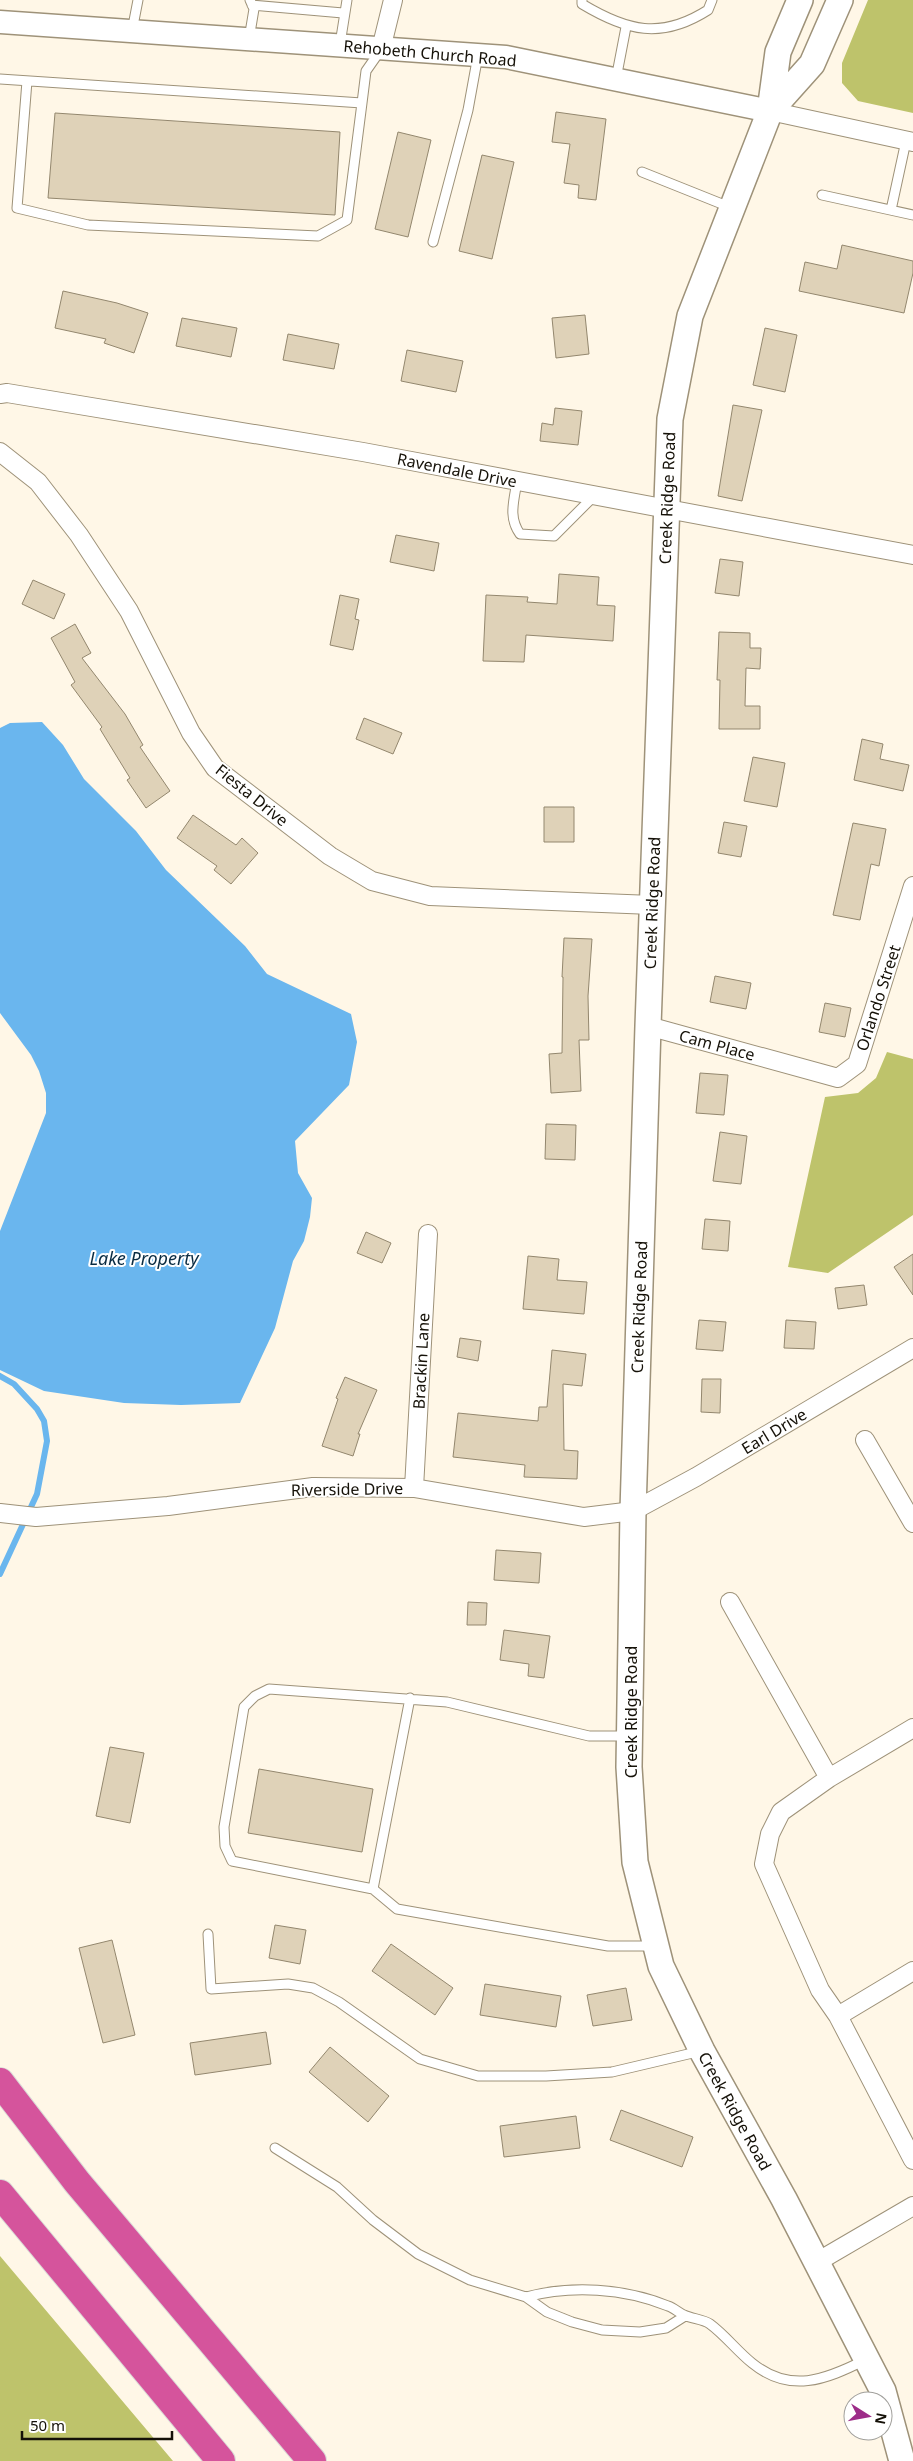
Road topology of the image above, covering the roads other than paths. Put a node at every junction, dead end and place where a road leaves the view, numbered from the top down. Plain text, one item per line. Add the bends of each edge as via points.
1 (138, 0) edge
2 (347, 0) edge
3 (393, 0) edge
4 (582, 0) edge
5 (712, 0) edge
6 (800, 0) edge
7 (840, 0) edge
8 (251, 2) edge
9 (343, 13) junction
10 (0, 22) edge
11 (626, 27) junction
12 (132, 31) junction
13 (249, 40) junction
14 (340, 46) junction
15 (381, 49) junction
16 (478, 55) junction
17 (0, 79) edge
18 (616, 79) junction
19 (27, 81) junction
20 (362, 103) junction
21 (770, 111) junction
22 (910, 142) edge
23 (642, 172) dead end
24 (822, 195) dead end
25 (732, 208) junction
26 (891, 210) junction
27 (913, 215) edge
28 (433, 242) dead end
29 (0, 394) edge
30 (0, 452) edge
31 (517, 481) junction
32 (594, 496) junction
33 (666, 510) junction
34 (913, 555) edge
35 (913, 886) edge
36 (652, 905) junction
37 (648, 1026) junction
38 (786, 1064) joint
39 (428, 1234) dead end
40 (913, 1348) edge
41 (866, 1440) dead end
42 (414, 1488) junction
43 (633, 1511) junction
44 (0, 1513) edge
45 (913, 1523) edge
46 (730, 1602) dead end
47 (410, 1698) junction
48 (913, 1728) edge
49 (629, 1736) junction
50 (829, 1778) junction
51 (374, 1889) junction
52 (208, 1934) dead end
53 (656, 1946) junction
54 (913, 1971) edge
55 (838, 2016) junction
56 (702, 2051) junction
57 (0, 2082) edge
58 (275, 2148) dead end
59 (913, 2160) edge
60 (0, 2194) edge
61 (913, 2206) edge
62 (817, 2262) junction
63 (526, 2297) junction
64 (685, 2316) junction
65 (867, 2359) junction
66 (221, 2461) edge
67 (312, 2461) edge
68 (902, 2461) edge

1 - 12 lane
2 - 9 lane
3 - 15 street
4 - 11 lane via 582,4
5 - 11 lane via 708,10 689,22 668,28
6 - 21 main road, Creek Ridge Road via 778,52
7 - 21 main road, Creek Ridge Road via 812,64
8 - 9 lane
8 - 13 lane via 254,9
9 - 14 lane
10 - 12 street, Rehobeth Church Road
11 - 18 lane
12 - 13 street, Rehobeth Church Road
13 - 14 street, Rehobeth Church Road
14 - 15 street, Rehobeth Church Road
15 - 16 street, Rehobeth Church Road
15 - 20 lane via 366,71
16 - 18 street, Rehobeth Church Road via 506,57
16 - 28 lane via 468,110
17 - 19 lane
18 - 21 street, Rehobeth Church Road
19 - 20 lane
19 - 20 lane via 17,208 88,225 318,236 347,220
21 - 22 street, Rehobeth Church Road
21 - 25 main road, Creek Ridge Road
22 - 26 lane
23 - 25 lane
24 - 26 lane
25 - 33 main road, Creek Ridge Road via 690,316 670,419
26 - 27 lane
29 - 31 street, Ravendale Drive via 363,452
30 - 36 street, Fiesta Drive via 38,482 79,535 129,611 191,733 215,768 330,856 372,881 430,896
31 - 32 street, Ravendale Drive
31 - 32 lane via 512,515 520,534 554,536
32 - 33 street, Ravendale Drive
33 - 34 street, Ravendale Drive
33 - 36 main road, Creek Ridge Road
35 - 38 street, Orlando Street via 857,1064 838,1078
36 - 37 main road, Creek Ridge Road
37 - 38 street, Cam Place
37 - 43 main road, Creek Ridge Road
39 - 42 street, Brackin Lane
40 - 43 street, Earl Drive
41 - 45 street
42 - 43 street, Riverside Drive via 584,1517
42 - 44 street, Riverside Drive via 313,1487 168,1506 36,1517
43 - 49 main road, Creek Ridge Road
46 - 50 street
47 - 49 lane via 448,1702 589,1736
47 - 51 lane
47 - 51 lane via 269,1689 244,1707 224,1827 225,1846 232,1861
48 - 50 street
49 - 53 main road, Creek Ridge Road via 635,1862
50 - 55 street via 781,1812 770,1834 764,1864 820,1990
51 - 53 lane via 397,1909 608,1946
52 - 56 lane via 211,1989 288,1984 313,1988 339,2002 420,2058 478,2076 612,2072
53 - 56 main road, Creek Ridge Road via 661,1966
54 - 55 street
55 - 59 street
56 - 62 main road, Creek Ridge Road
57 - 67 highway via 77,2182
58 - 63 lane via 337,2187 418,2254 470,2280
60 - 66 highway
61 - 62 street
62 - 65 main road, Creek Ridge Road
63 - 64 lane via 552,2290 619,2292 669,2306
63 - 64 lane via 564,2319 602,2330 640,2332 666,2328
64 - 65 lane via 709,2323 752,2363 783,2381 811,2381 833,2376
65 - 68 main road, Creek Ridge Road via 883,2391

